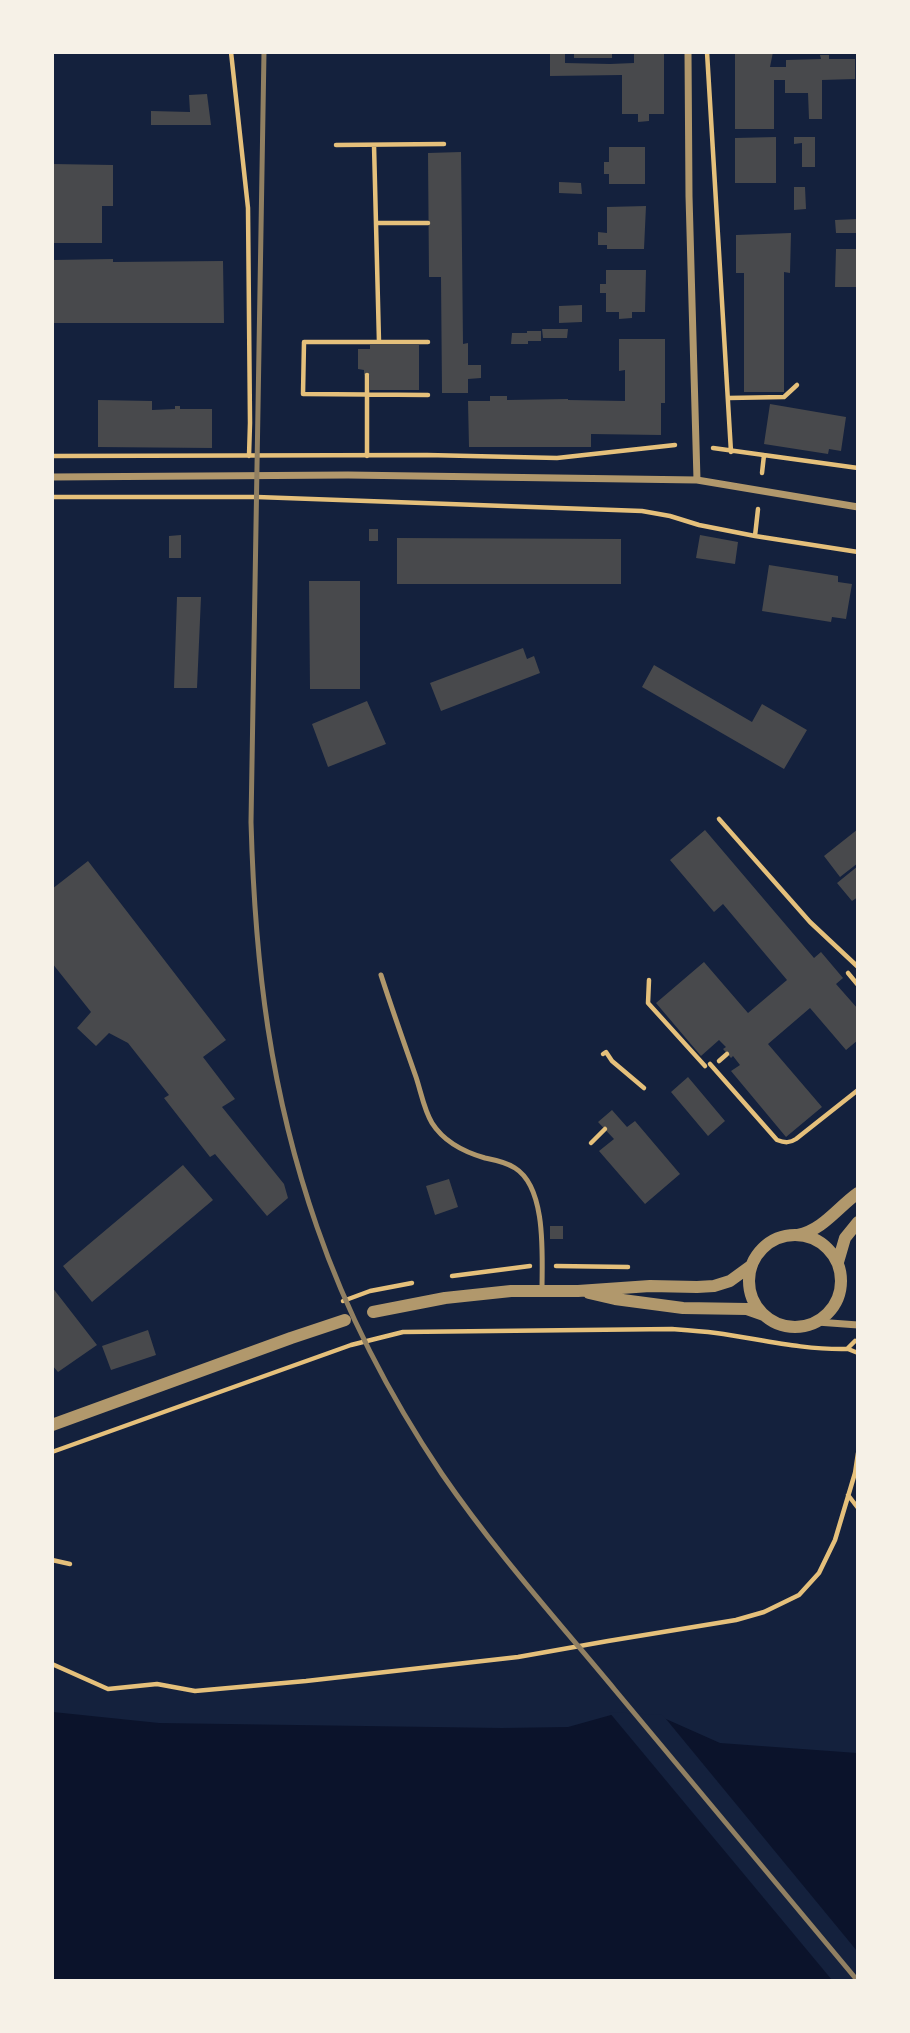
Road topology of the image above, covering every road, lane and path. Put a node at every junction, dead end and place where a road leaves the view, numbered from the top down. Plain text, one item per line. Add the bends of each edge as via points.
1 (231, 52) edge
2 (688, 52) edge
3 (707, 52) edge
4 (444, 144) dead end
5 (336, 145) dead end
6 (374, 145) junction
7 (376, 223) junction
8 (428, 223) dead end
9 (379, 342) junction
10 (428, 342) dead end
11 (367, 375) dead end
12 (797, 385) dead end
13 (367, 394) junction
14 (428, 395) dead end
15 (728, 398) junction
16 (674, 445) dead end
17 (713, 449) dead end
18 (731, 452) dead end
19 (52, 456) edge
20 (249, 456) junction
21 (367, 456) junction
22 (764, 456) junction
23 (858, 468) edge
24 (762, 473) dead end
25 (52, 477) edge
26 (696, 480) junction
27 (52, 497) edge
28 (858, 507) edge
29 (758, 509) dead end
30 (755, 536) junction
31 (858, 552) edge
32 (719, 819) dead end
33 (858, 967) edge
34 (848, 973) dead end
35 (381, 975) dead end
36 (649, 980) dead end
37 (857, 982) edge
38 (603, 1054) dead end
39 (727, 1054) dead end
40 (719, 1061) dead end
41 (644, 1088) dead end
42 (858, 1090) edge
43 (605, 1129) dead end
44 (591, 1143) dead end
45 (858, 1193) edge
46 (858, 1222) edge
47 (797, 1235) junction
48 (838, 1262) junction
49 (752, 1265) junction
50 (542, 1290) junction
51 (578, 1291) junction
52 (373, 1312) dead end
53 (764, 1315) junction
54 (345, 1320) dead end
55 (817, 1322) junction
56 (858, 1325) edge
57 (858, 1336) edge
58 (847, 1349) junction
59 (858, 1353) edge
60 (52, 1425) edge
61 (52, 1452) edge
62 (858, 1453) edge
63 (848, 1495) junction
64 (858, 1508) edge
65 (52, 1560) edge
66 (70, 1564) dead end
67 (52, 1664) edge

1 - 20 path via 248,208
2 - 26 street
3 - 15 path
4 - 6 path
5 - 6 path
6 - 7 path
7 - 8 path
7 - 9 path
9 - 10 path
9 - 13 path via 304,342 303,394
11 - 13 path
12 - 15 path via 784,397
13 - 14 path
13 - 21 path
15 - 18 path
16 - 21 path via 557,458
17 - 22 path
19 - 20 path
20 - 21 path
22 - 23 path
22 - 24 path
25 - 26 street
26 - 28 street
27 - 30 path via 257,497 642,511
29 - 30 path
30 - 31 path
32 - 33 path via 810,922
34 - 37 path
35 - 50 lane via 431,1122 448,1142 513,1166 530,1185 541,1231
36 - 42 path via 648,1003 777,1140 791,1143
38 - 41 path
39 - 40 path
43 - 44 path
45 - 47 street via 820,1225
46 - 48 street via 845,1238
47 - 48 street via 821,1243
47 - 49 street via 770,1242
48 - 55 street via 842,1277 838,1298
49 - 51 street via 714,1286
49 - 53 street via 750,1290
50 - 51 street
50 - 52 street via 444,1298
51 - 53 street via 682,1308 738,1308
53 - 55 street via 792,1327
54 - 60 street
55 - 56 street
57 - 58 path
58 - 59 path
58 - 61 path via 824,1350 672,1329 403,1332 351,1345
62 - 63 path
63 - 64 path
63 - 67 path via 835,1541 819,1573 799,1595 736,1620 519,1657 195,1690 157,1684 108,1689
65 - 66 path

